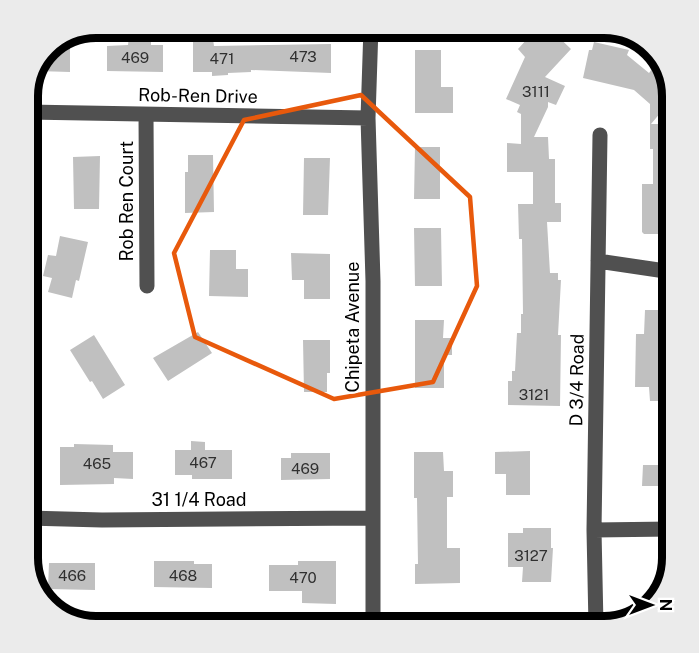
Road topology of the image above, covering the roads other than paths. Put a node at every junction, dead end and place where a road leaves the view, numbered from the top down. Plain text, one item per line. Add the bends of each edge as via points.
1 (371, 38) edge
2 (38, 112) edge
3 (146, 115) junction
4 (368, 118) junction
5 (600, 135) dead end
6 (598, 261) junction
7 (661, 270) edge
8 (147, 286) dead end
9 (38, 518) edge
10 (372, 518) junction
11 (594, 530) junction
12 (662, 530) edge
13 (373, 615) edge
14 (596, 615) edge

1 - 4 street, Chipeta Avenue
2 - 3 street, Rob-Ren Drive
3 - 4 street, Rob-Ren Drive
3 - 8 street, Rob Ren Court
4 - 10 street, Chipeta Avenue
5 - 6 street, D 3/4 Road
6 - 7 street
6 - 11 street, D 3/4 Road
9 - 10 street, 31 1/4 Road
10 - 13 street, Chipeta Avenue
11 - 12 street
11 - 14 street, D 3/4 Road

